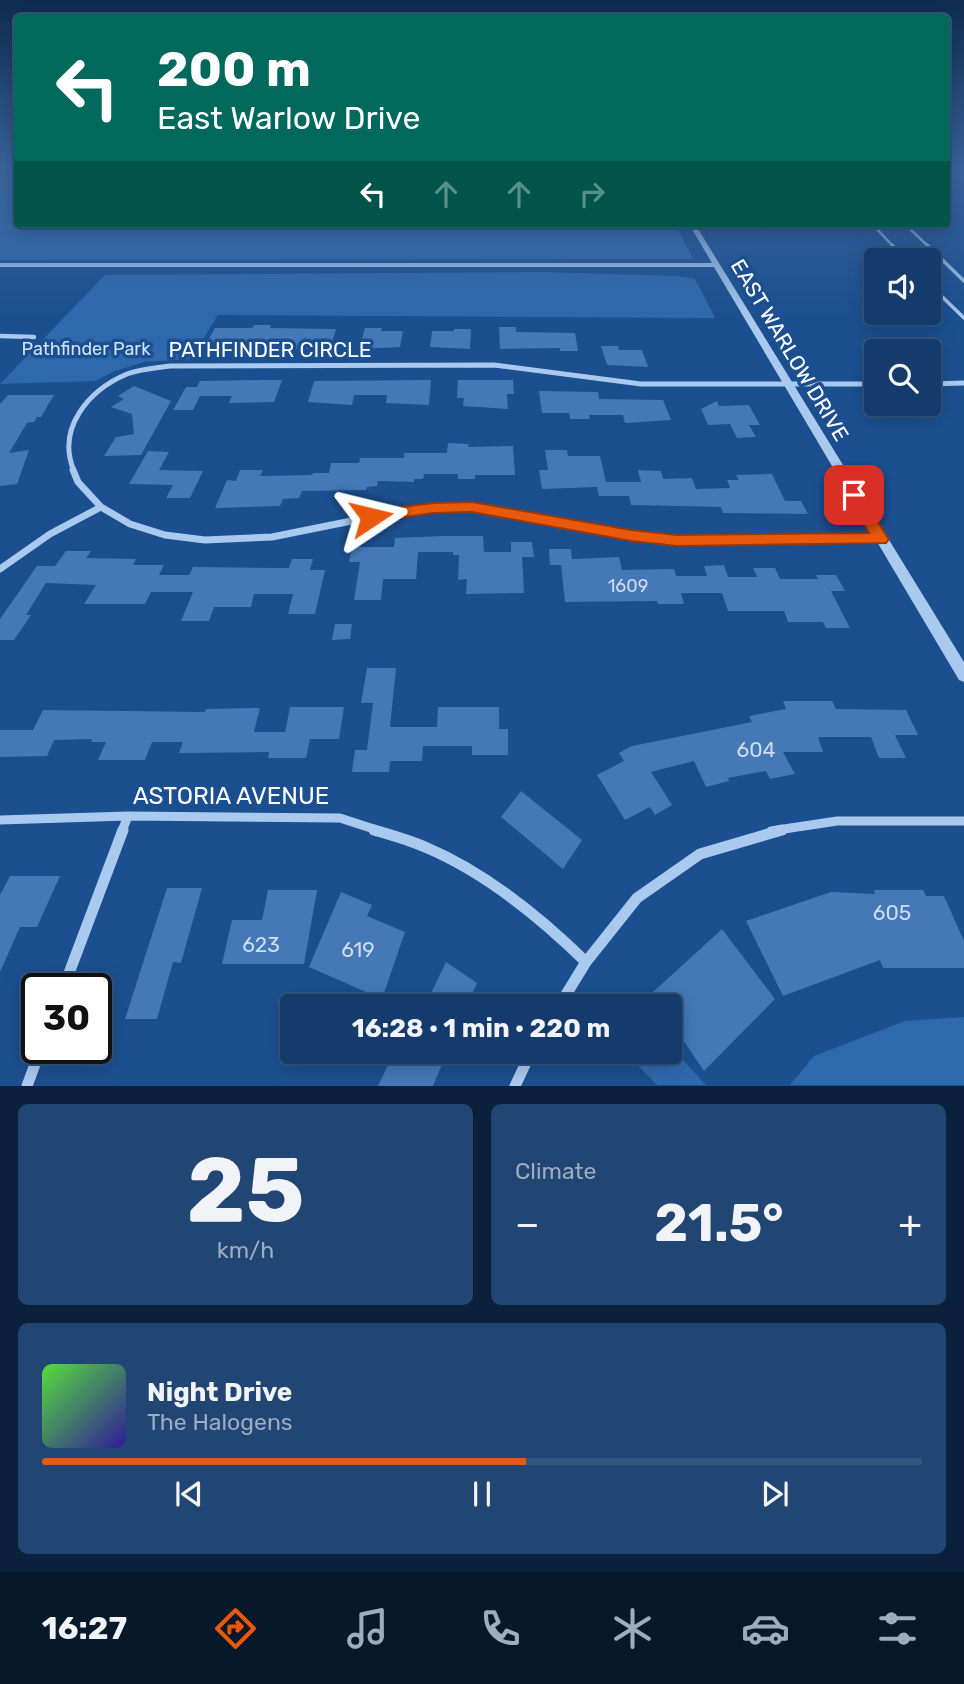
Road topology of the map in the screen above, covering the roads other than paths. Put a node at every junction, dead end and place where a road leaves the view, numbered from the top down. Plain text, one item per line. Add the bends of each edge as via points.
1 (694, 228) edge
2 (876, 228) edge
3 (912, 228) edge
4 (895, 248) edge
5 (0, 265) edge
6 (716, 265) junction
7 (964, 281) edge
8 (941, 296) edge
9 (964, 318) edge
10 (0, 336) edge
11 (34, 337) dead end
12 (964, 383) edge
13 (864, 384) edge
14 (941, 384) edge
15 (788, 385) junction
16 (101, 507) junction
17 (881, 539) junction
18 (0, 569) edge
19 (964, 675) edge
20 (128, 816) junction
21 (0, 820) edge
22 (964, 821) edge
23 (586, 962) junction
24 (69, 973) edge
25 (566, 994) edge
26 (35, 1064) edge
27 (525, 1064) edge
28 (27, 1086) edge
29 (514, 1086) edge

1 - 6 street, EAST WARLOW DRIVE
2 - 4 lane
3 - 7 lane
5 - 6 street
6 - 15 street, EAST WARLOW DRIVE
8 - 9 lane
10 - 11 street
12 - 14 street
13 - 15 street, PATHFINDER CIRCLE
15 - 16 street, PATHFINDER CIRCLE via 640,384 494,365 148,368 111,380 95,391 82,405 71,430 68,458 78,481
15 - 17 street, EAST WARLOW DRIVE
16 - 17 street, PATHFINDER CIRCLE via 130,524 205,540 272,537 396,512 472,507 677,540
16 - 18 street via 50,534
17 - 19 street, EAST WARLOW DRIVE
20 - 21 street, ASTORIA AVENUE
20 - 23 street, ASTORIA AVENUE via 340,818 426,847 457,863 554,931
20 - 24 street
22 - 23 street via 837,821 767,832 700,854 637,898
23 - 25 street
26 - 28 street
27 - 29 street

